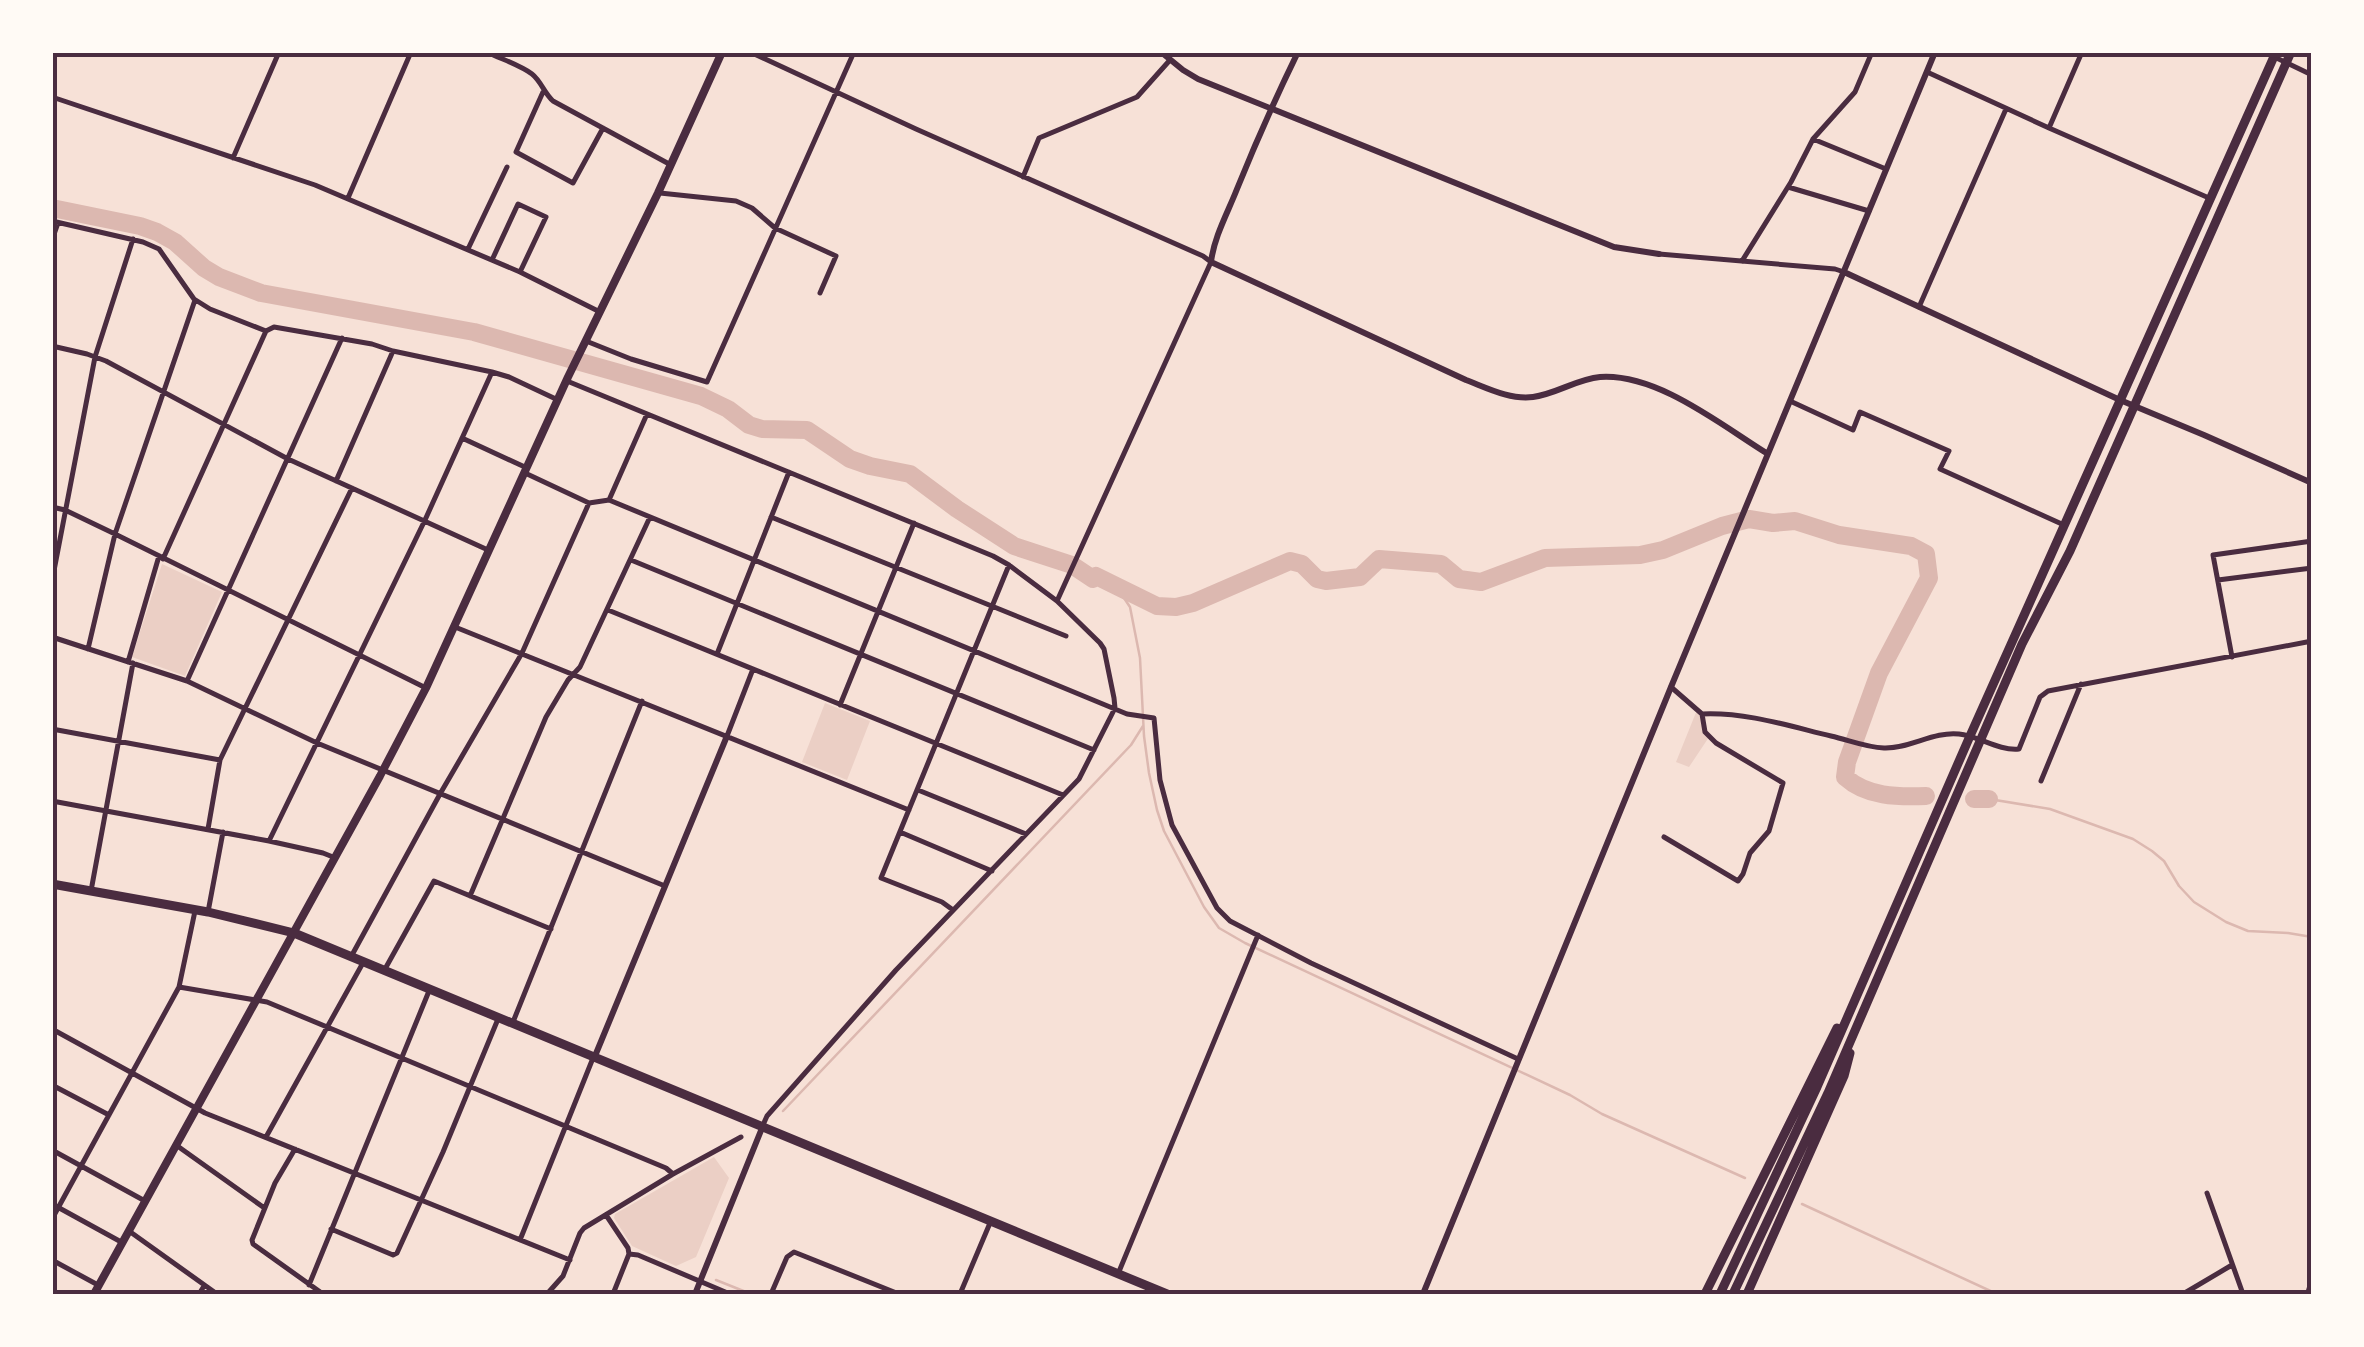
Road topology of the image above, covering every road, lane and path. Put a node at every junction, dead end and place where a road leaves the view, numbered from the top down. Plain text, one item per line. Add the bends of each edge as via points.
1 (278, 52) edge
2 (411, 52) edge
3 (487, 52) edge
4 (722, 52) edge
5 (750, 52) edge
6 (854, 52) edge
7 (1161, 52) edge
8 (1298, 52) edge
9 (1872, 52) edge
10 (1935, 52) edge
11 (2082, 52) edge
12 (2292, 52) edge
13 (2271, 54) edge
14 (1170, 60) junction
15 (2286, 64) junction
16 (1927, 72) junction
17 (2312, 75) edge
18 (543, 92) junction
19 (836, 92) junction
20 (52, 98) edge
21 (1270, 108) junction
22 (2006, 109) junction
23 (603, 128) junction
24 (2048, 128) junction
25 (1814, 140) junction
26 (233, 158) junction
27 (670, 165) junction
28 (506, 166) dead end
29 (1886, 170) junction
30 (1023, 177) junction
31 (1788, 187) junction
32 (658, 193) junction
33 (348, 198) junction
34 (2209, 198) junction
35 (1869, 211) junction
36 (55, 222) edge
37 (775, 228) junction
38 (133, 239) junction
39 (52, 240) edge
40 (468, 249) junction
41 (1659, 254) joint
42 (492, 260) junction
43 (1742, 261) junction
44 (1211, 262) junction
45 (520, 272) junction
46 (1844, 272) junction
47 (820, 293) dead end
48 (196, 300) junction
49 (1918, 307) junction
50 (600, 312) junction
51 (266, 331) junction
52 (342, 338) junction
53 (585, 343) junction
54 (52, 346) edge
55 (393, 351) junction
56 (95, 357) junction
57 (492, 372) junction
58 (568, 379) junction
59 (163, 392) junction
60 (558, 400) junction
61 (2120, 400) junction
62 (1790, 402) junction
63 (2133, 405) junction
64 (647, 414) junction
65 (224, 425) junction
66 (462, 438) junction
67 (1768, 454) junction
68 (288, 459) junction
69 (526, 470) junction
70 (789, 472) junction
71 (336, 480) junction
72 (2312, 483) edge
73 (352, 488) junction
74 (609, 500) junction
75 (589, 503) junction
76 (52, 508) edge
77 (65, 510) junction
78 (650, 517) junction
79 (771, 517) junction
80 (425, 520) junction
81 (914, 523) junction
82 (2064, 525) junction
83 (115, 534) junction
84 (2312, 541) edge
85 (490, 551) junction
86 (161, 557) junction
87 (754, 559) junction
88 (631, 560) junction
89 (1009, 564) junction
90 (896, 567) junction
91 (2312, 568) edge
92 (2218, 580) junction
93 (52, 581) edge
94 (227, 590) junction
95 (1057, 601) junction
96 (736, 605) junction
97 (992, 606) junction
98 (608, 610) junction
99 (878, 610) junction
100 (286, 619) junction
101 (455, 627) junction
102 (1066, 636) dead end
103 (52, 638) edge
104 (2312, 641) edge
105 (88, 649) junction
106 (974, 650) junction
107 (360, 654) junction
108 (522, 654) junction
109 (716, 654) junction
110 (860, 655) junction
111 (2232, 656) junction
112 (130, 662) junction
113 (753, 669) junction
114 (574, 674) junction
115 (187, 681) junction
116 (2080, 684) junction
117 (1671, 687) junction
118 (426, 688) junction
119 (956, 694) junction
120 (642, 701) junction
121 (840, 705) junction
122 (244, 708) junction
123 (1114, 708) junction
124 (1702, 714) junction
125 (52, 728) edge
126 (727, 736) junction
127 (1975, 737) junction
128 (118, 740) junction
129 (317, 743) junction
130 (936, 744) junction
131 (1094, 750) junction
132 (220, 760) junction
133 (383, 770) junction
134 (2041, 782) dead end
135 (917, 790) junction
136 (440, 794) junction
137 (1064, 796) junction
138 (52, 801) edge
139 (106, 810) junction
140 (909, 810) junction
141 (502, 819) junction
142 (208, 829) junction
143 (223, 832) junction
144 (900, 832) junction
145 (1026, 834) junction
146 (1664, 836) dead end
147 (269, 840) junction
148 (582, 852) junction
149 (334, 858) junction
150 (992, 871) junction
151 (52, 884) edge
152 (665, 886) junction
153 (90, 891) junction
154 (470, 896) junction
155 (196, 910) junction
156 (953, 910) junction
157 (208, 912) junction
158 (551, 929) junction
159 (294, 933) junction
160 (1257, 937) junction
161 (352, 955) junction
162 (364, 960) junction
163 (385, 969) junction
164 (1863, 980) junction
165 (179, 987) junction
166 (431, 988) junction
167 (257, 1000) junction
168 (1862, 1012) junction
169 (499, 1016) junction
170 (513, 1022) junction
171 (326, 1027) junction
172 (52, 1029) edge
173 (595, 1056) junction
174 (402, 1059) junction
175 (1517, 1062) junction
176 (133, 1072) junction
177 (52, 1085) edge
178 (470, 1087) junction
179 (196, 1108) junction
180 (110, 1115) junction
181 (565, 1126) junction
182 (762, 1128) junction
183 (741, 1136) dead end
184 (266, 1138) junction
185 (176, 1145) junction
186 (295, 1149) junction
187 (52, 1150) edge
188 (82, 1166) junction
189 (354, 1174) junction
190 (673, 1174) junction
191 (2207, 1193) dead end
192 (145, 1201) junction
193 (421, 1201) junction
194 (56, 1206) edge
195 (264, 1208) junction
196 (606, 1215) junction
197 (52, 1219) edge
198 (991, 1220) junction
199 (331, 1229) junction
200 (129, 1231) junction
201 (520, 1240) junction
202 (123, 1243) junction
203 (629, 1254) junction
204 (52, 1260) edge
205 (570, 1260) junction
206 (2232, 1265) junction
207 (1118, 1274) junction
208 (2312, 1281) edge
209 (700, 1282) junction
210 (309, 1284) junction
211 (204, 1286) junction
212 (96, 1290) edge
213 (199, 1294) edge
214 (216, 1294) edge
215 (323, 1294) edge
216 (546, 1294) edge
217 (613, 1294) edge
218 (695, 1294) edge
219 (730, 1294) edge
220 (771, 1294) edge
221 (899, 1294) edge
222 (960, 1294) edge
223 (1168, 1294) edge
224 (1423, 1294) edge
225 (1706, 1294) edge
226 (1720, 1294) edge
227 (1734, 1294) edge
228 (1747, 1294) edge
229 (2183, 1294) edge
230 (2243, 1294) edge
231 (2308, 1294) edge

1 - 26 street
2 - 33 street
3 - 18 street via 530,72
4 - 27 main road
5 - 19 street
6 - 19 street
7 - 14 street
8 - 21 street
9 - 25 street via 1854,92
10 - 16 street
11 - 24 street
12 - 15 highway
13 - 15 street
13 - 34 highway
14 - 21 street via 1198,79
14 - 30 street via 1138,97 1039,138
15 - 17 street
15 - 63 highway
16 - 22 street
16 - 29 street
18 - 23 street
18 - 23 street via 516,152 573,183
19 - 30 street
19 - 37 street
20 - 26 street
21 - 41 street via 1614,247
21 - 44 street
22 - 24 street
22 - 49 street
23 - 27 street
24 - 34 street
25 - 29 street
25 - 31 street
26 - 33 street
27 - 32 main road
28 - 40 street
29 - 35 street
30 - 44 street
31 - 35 street
31 - 43 street
32 - 37 street via 736,200
32 - 50 main road
33 - 40 street
34 - 61 highway
35 - 46 street
36 - 38 street
36 - 39 street
37 - 47 street via 836,256
37 - 53 street via 707,382
38 - 48 street via 159,249
38 - 56 street
40 - 42 street
41 - 43 street
42 - 45 street
42 - 45 street via 518,204 546,217
43 - 46 street
44 - 67 street via 1498,393 1534,397 1600,378 1626,379 1683,402
44 - 95 street
45 - 50 street
46 - 49 street
46 - 62 street
48 - 51 street
48 - 59 street
49 - 61 street
50 - 53 main road
51 - 52 street
51 - 65 street
52 - 55 street
52 - 68 street
53 - 58 main road
54 - 56 street
55 - 57 street
55 - 71 street
56 - 59 street
56 - 77 street
57 - 60 street
57 - 66 street
58 - 60 main road
58 - 64 street
59 - 65 street
59 - 83 street
60 - 69 main road
61 - 63 street
61 - 82 highway
62 - 67 street
62 - 82 street via 1852,430 1860,412 1949,450 1940,470
63 - 72 street
63 - 127 highway via 2070,551
64 - 70 street
64 - 74 street
65 - 68 street
65 - 86 street
66 - 69 street
66 - 80 street
67 - 117 street
68 - 71 street
68 - 94 street
69 - 75 street
69 - 85 main road
70 - 79 street
70 - 81 street
71 - 73 street
73 - 80 street
73 - 100 street
74 - 75 street
74 - 78 street
75 - 108 street
76 - 77 street
77 - 83 street
77 - 93 street
78 - 87 street
78 - 88 street
79 - 87 street
79 - 90 street
80 - 85 street
80 - 107 street
81 - 89 street
81 - 90 street
82 - 127 highway
83 - 86 street
83 - 105 street
84 - 92 street via 2213,555
85 - 101 main road
86 - 94 street
86 - 112 street
87 - 96 street
87 - 99 street
88 - 96 street
88 - 98 street
89 - 95 street
89 - 97 street
90 - 97 street
90 - 99 street
91 - 92 street
92 - 111 street
94 - 100 street
94 - 115 street
95 - 123 street via 1104,649
96 - 109 street
96 - 110 street
97 - 102 street
97 - 106 street
98 - 109 street
98 - 114 street
99 - 106 street
99 - 110 street
100 - 107 street
100 - 122 street
101 - 108 street
101 - 118 main road
103 - 105 street
104 - 111 street
105 - 112 street
106 - 119 street
106 - 123 street
107 - 118 street
107 - 129 street
108 - 114 street
108 - 136 street
109 - 113 street
110 - 119 street
110 - 121 street
111 - 116 street
112 - 115 street
112 - 128 street
113 - 121 street
113 - 126 street
114 - 120 street
114 - 141 street via 546,717
115 - 122 street
116 - 127 street via 2040,697 2018,749
116 - 134 street
117 - 124 street
117 - 175 street
118 - 133 main road
119 - 130 street
119 - 131 street
120 - 126 street
120 - 148 street
121 - 130 street
122 - 129 street
122 - 132 street
123 - 131 street
123 - 160 street via 1154,718 1160,780 1177,836 1217,908
124 - 127 street via 1731,713 1890,749 1954,733
124 - 146 street via 1716,744 1783,783 1769,830 1738,881
125 - 128 street
126 - 140 street
126 - 152 street
127 - 164 highway
127 - 168 highway
128 - 132 street
128 - 139 street
129 - 133 street
129 - 147 street
130 - 135 street
130 - 137 street
131 - 137 street
132 - 142 street
133 - 136 street
133 - 149 main road
135 - 140 street
135 - 145 street
136 - 141 street
136 - 161 street
137 - 145 street
138 - 139 street
139 - 142 street
139 - 153 street
140 - 144 street
141 - 148 street
141 - 154 street
142 - 143 street
143 - 147 street
143 - 157 street
144 - 150 street
144 - 156 street via 881,878
145 - 150 street
147 - 149 street
148 - 152 street
148 - 158 street
149 - 159 main road
150 - 156 street
151 - 153 highway
152 - 173 street
153 - 155 highway
154 - 158 street
154 - 163 street via 434,881
155 - 157 highway
155 - 165 street
156 - 182 street
157 - 159 highway
158 - 170 street
159 - 161 highway
159 - 167 main road
160 - 175 street
160 - 207 street
161 - 162 highway
162 - 163 highway
162 - 171 street
163 - 166 highway
164 - 225 highway
164 - 226 highway
165 - 167 street
165 - 176 street
166 - 169 highway
166 - 174 street
167 - 171 street
167 - 179 main road
168 - 227 highway
168 - 228 highway via 1844,1076
169 - 170 highway
169 - 178 street
170 - 173 highway
171 - 174 street
171 - 184 street
172 - 176 street
173 - 181 street
173 - 182 highway
174 - 178 street
174 - 189 street
175 - 224 street
176 - 179 street
176 - 180 street
177 - 180 street
178 - 181 street
178 - 193 street
179 - 184 street
179 - 185 main road
180 - 188 street
181 - 190 street
181 - 201 street
182 - 198 highway
182 - 209 street
183 - 190 street
184 - 186 street
185 - 192 main road
185 - 195 street
186 - 189 street
186 - 195 street
187 - 188 street
188 - 192 street
188 - 194 street
189 - 193 street
189 - 199 street
190 - 196 street
191 - 206 street
192 - 200 main road
193 - 199 street via 393,1255
193 - 201 street
194 - 197 street
194 - 202 street
195 - 210 street via 253,1244
196 - 203 street
196 - 205 street via 580,1233
198 - 207 highway
198 - 222 street
199 - 210 street
200 - 202 main road
200 - 211 street
201 - 205 street
202 - 212 main road
203 - 209 street
203 - 217 street
204 - 212 street
205 - 216 street
206 - 229 street
206 - 230 street
207 - 223 highway
208 - 231 street
209 - 218 street
209 - 219 street
210 - 215 street
211 - 213 street
211 - 214 street
220 - 221 street via 794,1252

